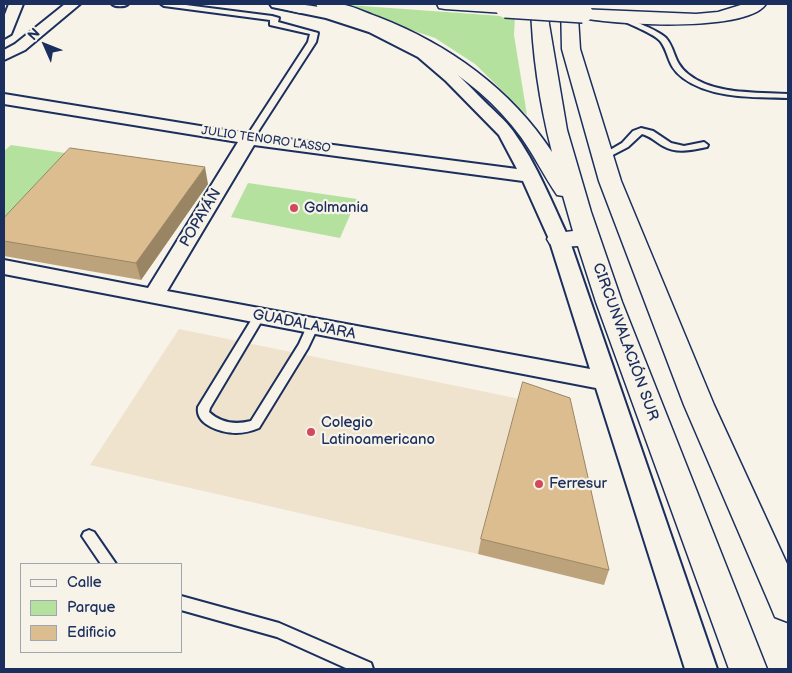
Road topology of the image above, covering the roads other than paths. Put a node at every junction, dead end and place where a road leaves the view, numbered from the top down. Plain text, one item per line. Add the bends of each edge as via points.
1 (16, 4) edge
2 (73, 4) edge
3 (116, 4) edge
4 (125, 4) edge
5 (164, 4) edge
6 (277, 4) edge
7 (324, 4) edge
8 (445, 4) edge
9 (539, 4) edge
10 (721, 4) edge
11 (758, 4) edge
12 (293, 6) edge
13 (579, 6) edge
14 (613, 14) junction
15 (5, 31) edge
16 (4, 56) edge
17 (788, 96) edge
18 (4, 99) edge
19 (249, 139) junction
20 (704, 146) dead end
21 (602, 157) junction
22 (530, 176) junction
23 (579, 212) junction
24 (589, 238) junction
25 (559, 239) junction
26 (4, 267) edge
27 (154, 296) junction
28 (259, 317) junction
29 (312, 327) junction
30 (606, 381) junction
31 (89, 536) dead end
32 (108, 563) edge
33 (182, 604) edge
34 (788, 605) edge
35 (365, 669) edge
36 (701, 669) edge
37 (748, 669) edge

1 - 15 street
2 - 16 street
3 - 4 lane
5 - 19 lane via 272,18 276,20 273,23 314,33 312,42
6 - 12 street
7 - 23 main road via 402,33 443,55 498,101 527,132
8 - 13 main road, bridge via 505,8
9 - 23 main road, CIRCUNVALACIÓN SUR via 557,130
10 - 13 main road via 683,9
11 - 14 main road via 730,14 703,18
12 - 22 street via 329,14 374,30 423,54 452,78 506,133
13 - 14 main road
13 - 21 main road via 571,49
14 - 17 lane via 662,38 674,65 694,82 734,92
18 - 19 street, JULIO TENORO LASSO
19 - 22 street, JULIO TENORO LASSO
19 - 27 street, POPAYÁN
20 - 21 lane via 684,149 641,131 625,145
21 - 34 main road via 699,404
22 - 25 street
23 - 24 main road, CIRCUNVALACIÓN SUR
24 - 25 main road
24 - 37 main road, CIRCUNVALACIÓN SUR via 612,311
25 - 30 street
26 - 27 street, GUADALAJARA
27 - 28 street, GUADALAJARA
28 - 29 street, GUADALAJARA
28 - 29 lane via 204,407 203,413 208,419 233,430 255,425
29 - 30 street, GUADALAJARA
30 - 36 street
31 - 32 lane
33 - 35 lane via 279,630

